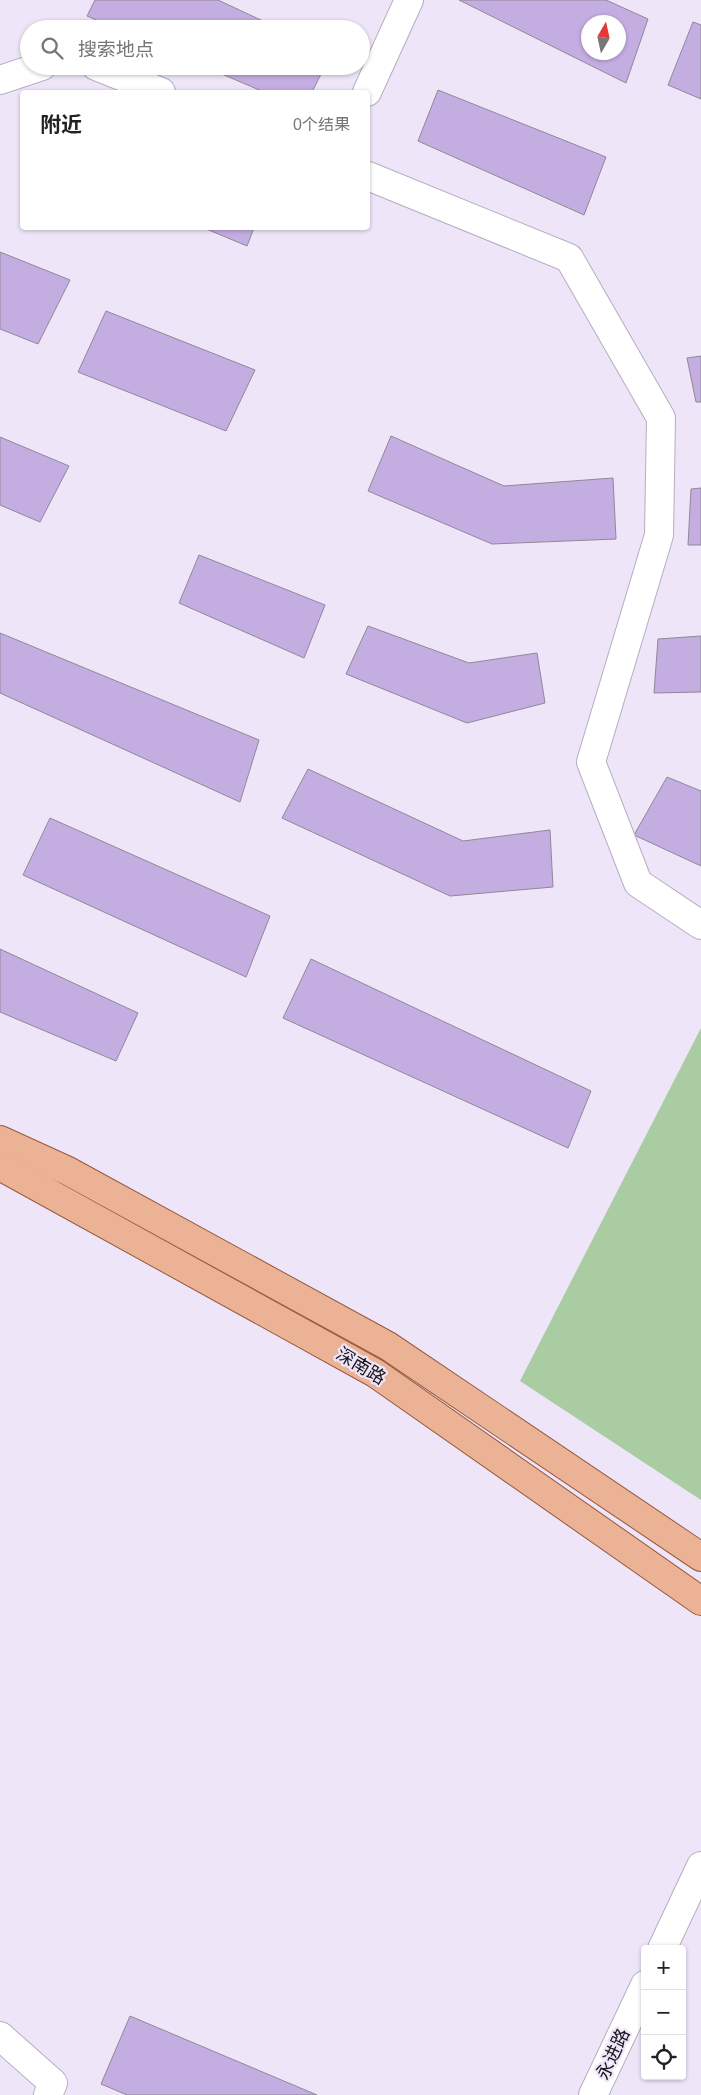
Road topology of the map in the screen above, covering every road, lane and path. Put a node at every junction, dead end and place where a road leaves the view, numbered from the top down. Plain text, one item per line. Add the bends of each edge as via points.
1 (409, 0) edge
2 (20, 73) edge
3 (118, 75) edge
4 (0, 80) edge
5 (156, 90) edge
6 (368, 90) edge
7 (370, 177) edge
8 (701, 925) edge
9 (0, 1140) edge
10 (0, 1166) edge
11 (701, 1557) edge
12 (701, 1601) edge
13 (701, 1866) edge
14 (664, 1945) edge
15 (643, 1990) edge
16 (0, 2036) edge
17 (48, 2095) edge
18 (593, 2095) edge

1 - 6 street
2 - 4 street
3 - 5 street
7 - 8 street via 569,258 661,418 659,535 591,762 638,883
9 - 11 main road, 深南路 via 68,1171 388,1346
10 - 12 main road, 深南路 via 375,1372
13 - 14 street
15 - 18 street, 永进路
16 - 17 street via 53,2083

